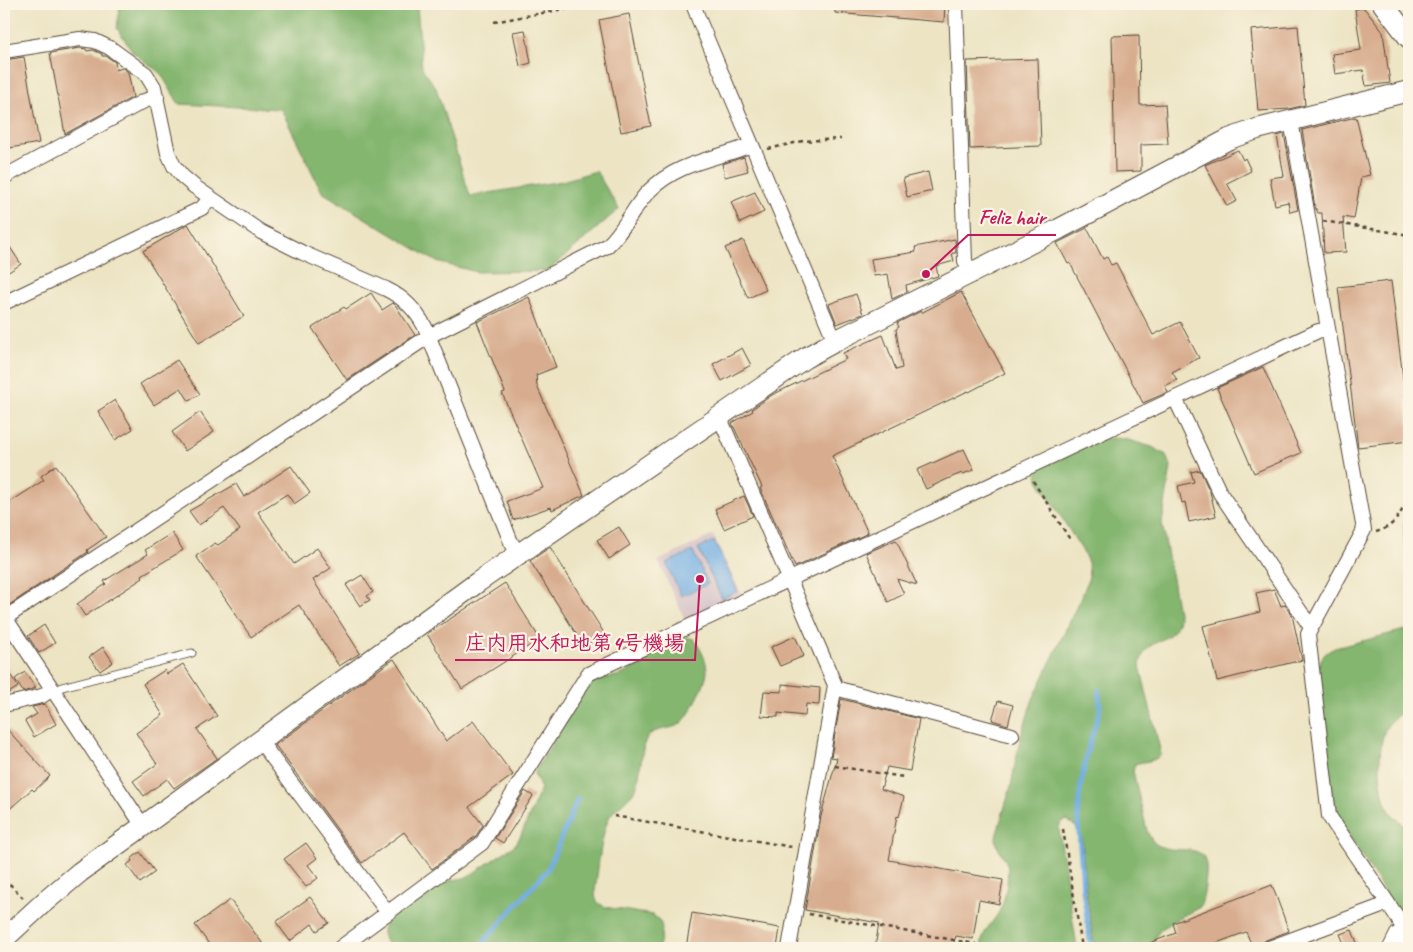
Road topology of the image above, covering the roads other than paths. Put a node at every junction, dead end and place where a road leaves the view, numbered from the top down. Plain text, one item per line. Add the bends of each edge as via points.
1 (693, 4) edge
2 (956, 4) edge
3 (1383, 4) edge
4 (1409, 38) edge
5 (4, 51) edge
6 (1409, 91) edge
7 (157, 97) junction
8 (1291, 121) junction
9 (753, 149) junction
10 (4, 177) edge
11 (210, 198) junction
12 (971, 273) junction
13 (4, 303) edge
14 (1328, 329) junction
15 (429, 336) junction
16 (835, 341) junction
17 (1175, 398) junction
18 (718, 417) junction
19 (518, 553) junction
20 (790, 580) junction
21 (4, 617) edge
22 (1313, 625) junction
23 (192, 653) dead end
24 (835, 688) junction
25 (53, 691) junction
26 (4, 705) edge
27 (1012, 735) dead end
28 (260, 741) junction
29 (143, 826) junction
30 (1386, 902) junction
31 (388, 912) junction
32 (1404, 932) junction
33 (4, 939) edge
34 (340, 948) edge
35 (789, 948) edge
36 (1269, 948) edge
37 (1390, 948) edge
38 (1407, 948) edge

1 - 9 street
2 - 12 street via 965,260
3 - 4 street
5 - 7 street via 80,38 96,41 146,74
6 - 8 street
7 - 10 street via 144,100
7 - 11 street via 163,139 174,166
8 - 12 street via 1216,145
8 - 14 street
9 - 15 street via 692,164 672,173 648,192 607,246
9 - 16 street
11 - 13 street via 202,208
11 - 15 street via 282,243 398,295 418,314
12 - 16 street
14 - 17 street
14 - 22 street via 1363,532
15 - 19 street
15 - 21 street
16 - 18 street via 793,365
17 - 20 street
17 - 22 street via 1220,493 1308,623
18 - 19 street
18 - 20 street
19 - 28 street
20 - 24 street
20 - 31 street via 588,674 482,843
21 - 25 street
22 - 30 street via 1308,634 1329,816
23 - 25 lane
24 - 27 street
24 - 35 street
25 - 26 street
25 - 29 street
28 - 29 street
28 - 31 street
29 - 33 street via 80,872
30 - 32 street
30 - 36 street
31 - 34 street
32 - 37 street via 1397,934
32 - 38 street

